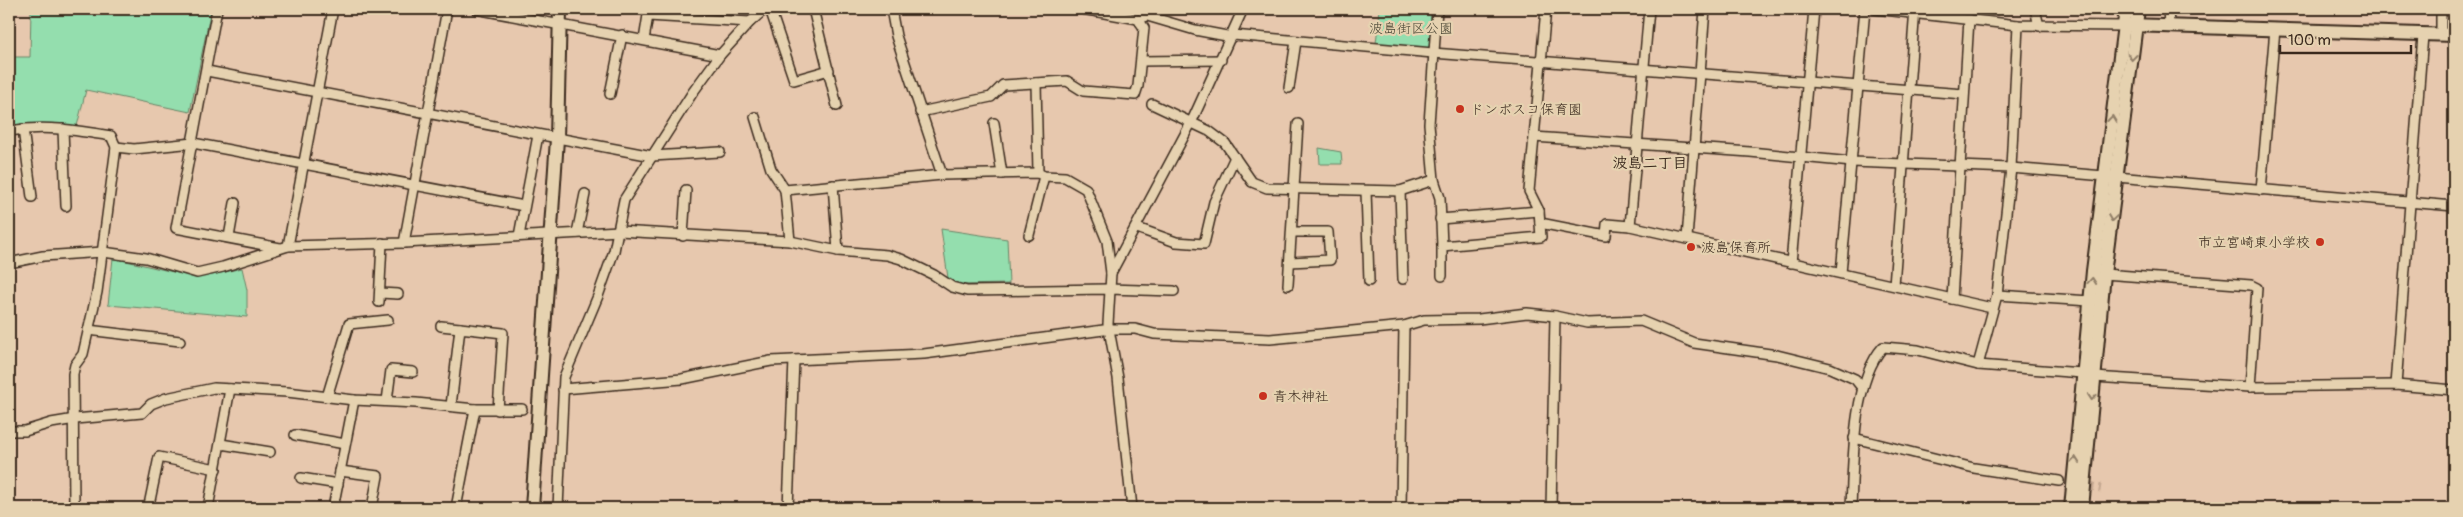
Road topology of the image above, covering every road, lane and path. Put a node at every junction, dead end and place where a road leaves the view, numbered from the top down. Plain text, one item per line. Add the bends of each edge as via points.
1 (217, 9) edge
2 (333, 9) edge
3 (447, 9) edge
4 (476, 9) edge
5 (560, 9) edge
6 (765, 9) edge
7 (770, 9) edge
8 (813, 9) edge
9 (891, 9) edge
10 (1082, 9) edge
11 (1243, 9) edge
12 (1437, 9) edge
13 (1546, 9) edge
14 (1649, 9) edge
15 (1705, 9) edge
16 (1814, 9) edge
17 (1866, 9) edge
18 (1875, 9) edge
19 (2035, 9) edge
20 (2126, 9) edge
21 (2138, 9) edge
22 (2168, 9) edge
23 (2441, 9) edge
24 (1915, 11) edge
25 (649, 12) edge
26 (1969, 19) junction
27 (750, 22) junction
28 (1140, 22) junction
29 (561, 24) junction
30 (2018, 25) junction
31 (2130, 25) junction
32 (2169, 25) junction
33 (2039, 26) junction
34 (2275, 29) junction
35 (2441, 34) junction
36 (622, 35) junction
37 (2423, 35) junction
38 (2454, 35) edge
39 (1232, 36) junction
40 (644, 40) junction
41 (1296, 41) junction
42 (1433, 54) junction
43 (720, 55) junction
44 (1221, 60) junction
45 (1141, 61) junction
46 (1541, 62) junction
47 (829, 70) junction
48 (1643, 70) junction
49 (207, 71) junction
50 (1700, 74) junction
51 (1807, 82) junction
52 (1036, 83) junction
53 (1860, 86) junction
54 (1288, 88) dead end
55 (1908, 90) junction
56 (318, 93) junction
57 (610, 94) dead end
58 (1964, 94) junction
59 (1152, 104) dead end
60 (837, 106) dead end
61 (920, 112) junction
62 (428, 113) junction
63 (755, 117) dead end
64 (994, 123) dead end
65 (1191, 123) junction
66 (1298, 124) dead end
67 (23, 129) junction
68 (63, 129) junction
69 (9, 131) edge
70 (538, 135) junction
71 (1534, 137) junction
72 (557, 139) junction
73 (193, 143) junction
74 (1637, 145) junction
75 (116, 147) junction
76 (1694, 149) junction
77 (720, 152) dead end
78 (652, 156) junction
79 (1801, 156) junction
80 (1235, 157) junction
81 (1852, 162) junction
82 (303, 164) junction
83 (1903, 164) junction
84 (1960, 166) junction
85 (2011, 168) junction
86 (1002, 174) junction
87 (942, 175) junction
88 (1041, 175) junction
89 (2111, 178) junction
90 (1434, 180) junction
91 (833, 185) junction
92 (414, 186) junction
93 (1294, 188) junction
94 (686, 190) dead end
95 (785, 190) junction
96 (2261, 190) junction
97 (1366, 191) junction
98 (1400, 191) junction
99 (585, 194) dead end
100 (32, 197) dead end
101 (2410, 202) junction
102 (235, 203) dead end
103 (66, 206) dead end
104 (524, 206) junction
105 (2454, 206) edge
106 (1539, 211) junction
107 (1440, 219) junction
108 (1540, 223) junction
109 (1630, 226) junction
110 (1137, 228) junction
111 (619, 231) junction
112 (1292, 232) junction
113 (577, 233) junction
114 (549, 234) junction
115 (1029, 235) dead end
116 (519, 236) junction
117 (683, 236) junction
118 (229, 237) junction
119 (1687, 238) junction
120 (790, 241) junction
121 (404, 243) junction
122 (382, 244) junction
123 (1442, 246) junction
124 (284, 247) junction
125 (103, 252) junction
126 (838, 252) junction
127 (1290, 262) junction
128 (9, 263) edge
129 (1792, 263) junction
130 (1111, 273) junction
131 (1841, 273) junction
132 (2104, 274) junction
133 (1442, 276) dead end
134 (1403, 278) dead end
135 (1369, 281) dead end
136 (1288, 285) dead end
137 (1894, 285) junction
138 (1108, 289) junction
139 (1174, 291) dead end
140 (398, 294) dead end
141 (1997, 295) junction
142 (1952, 299) junction
143 (2090, 301) junction
144 (1992, 308) junction
145 (1555, 316) junction
146 (388, 320) dead end
147 (441, 326) dead end
148 (1404, 326) junction
149 (460, 328) junction
150 (88, 330) junction
151 (1111, 330) junction
152 (180, 341) dead end
153 (794, 360) junction
154 (1978, 365) junction
155 (412, 372) dead end
156 (2088, 375) junction
157 (2396, 385) junction
158 (2250, 387) junction
159 (230, 389) junction
160 (563, 389) junction
161 (1864, 389) junction
162 (2454, 390) edge
163 (327, 397) junction
164 (354, 400) junction
165 (387, 402) junction
166 (451, 406) junction
167 (475, 409) junction
168 (522, 409) dead end
169 (498, 410) junction
170 (9, 411) edge
171 (9, 419) edge
172 (75, 420) junction
173 (9, 431) edge
174 (295, 435) dead end
175 (1854, 438) junction
176 (221, 444) junction
177 (345, 444) junction
178 (270, 452) dead end
179 (216, 469) junction
180 (340, 471) junction
181 (301, 478) dead end
182 (2059, 481) tunnel mouth
183 (338, 484) junction
184 (149, 506) dead end
185 (74, 508) edge
186 (208, 508) edge
187 (333, 508) edge
188 (372, 508) edge
189 (456, 508) edge
190 (532, 508) edge
191 (558, 508) edge
192 (788, 508) edge
193 (1132, 508) edge
194 (1401, 508) edge
195 (1551, 508) edge
196 (1851, 508) edge
197 (2071, 508) edge
198 (2082, 508) edge

1 - 49 street
2 - 56 street
3 - 62 street
4 - 29 street
5 - 29 street
6 - 27 street
7 - 47 street via 794,80
8 - 47 street
9 - 61 street via 896,36
10 - 28 street
11 - 39 street
12 - 42 street
13 - 46 street
14 - 48 street
15 - 50 street
16 - 51 street
17 - 53 street
18 - 24 street
19 - 33 street
20 - 31 street
21 - 31 street
22 - 32 street
23 - 35 street
24 - 26 street
24 - 55 street
25 - 27 street
25 - 40 street
26 - 30 street
26 - 58 street
27 - 43 street
28 - 39 street via 1144,15 1195,30
28 - 45 street via 1144,28
29 - 36 street
29 - 72 street
30 - 33 street
30 - 85 street
31 - 32 street
31 - 33 street
31 - 89 street
32 - 34 street
34 - 37 street
34 - 96 street
35 - 37 street
35 - 38 street
36 - 40 street
36 - 57 street
37 - 101 street
39 - 41 street
39 - 44 street
40 - 43 street
41 - 42 street
41 - 54 street
42 - 46 street
42 - 90 street via 1429,124
43 - 78 street
44 - 45 street
44 - 65 street
45 - 52 street via 1135,95 1083,91 1068,80
46 - 48 street
46 - 71 street
47 - 60 street
48 - 50 street
48 - 74 street
49 - 56 street
49 - 73 street
50 - 51 street
50 - 76 street
51 - 53 street
51 - 79 street
52 - 61 street via 1003,85 991,97
52 - 88 street
53 - 55 street
53 - 81 street
55 - 58 street
55 - 83 street
56 - 62 street
56 - 82 street
58 - 84 street
59 - 65 street
61 - 87 street
62 - 70 street
62 - 92 street
63 - 95 street via 771,169
64 - 86 street
65 - 80 street via 1225,143
65 - 110 street
66 - 93 street
67 - 68 street
67 - 69 street
67 - 100 street
68 - 75 street via 111,136
68 - 103 street
70 - 72 street
70 - 104 street
71 - 74 street
71 - 106 street via 1529,191
72 - 78 street
72 - 114 street
73 - 75 street via 134,149
73 - 82 street
73 - 118 street via 176,228
74 - 76 street
74 - 109 street
75 - 125 street
76 - 79 street
76 - 119 street
77 - 78 street
78 - 111 street via 624,200
79 - 81 street
79 - 129 street
80 - 93 street via 1252,182 1267,188
80 - 110 street via 1214,202 1204,244 1176,242
81 - 83 street
81 - 131 street
82 - 92 street
82 - 124 street
83 - 84 street
83 - 137 street
84 - 85 street
84 - 142 street
85 - 89 street
85 - 141 street
86 - 87 street
86 - 88 street
87 - 91 street
88 - 115 street
88 - 130 street via 1064,177 1086,189 1107,241
89 - 96 street
89 -> 132 street
143 -> 89 street
90 - 98 street
90 - 107 street via 1440,198
91 - 95 street
91 - 126 street
92 - 104 street
92 - 121 street
93 - 97 street
93 - 112 street
94 - 117 street
95 - 120 street
96 - 101 street
97 - 98 street
97 - 135 street
98 - 134 street
99 - 113 street
101 - 105 street
101 - 157 street
102 - 118 street
104 - 116 street
106 - 107 street
106 - 108 street
107 - 123 street
108 - 109 street via 1606,236 1607,224
108 - 123 street via 1541,237
109 - 119 street
110 - 130 street
111 - 113 street
111 - 117 street
111 - 160 street via 598,296 564,377
112 - 127 street
112 - 127 street via 1328,232 1330,260
113 - 114 street
114 - 116 street
114 - 190 street
116 - 121 street
117 - 120 street
118 - 124 street
119 - 129 street
120 - 126 street
121 - 122 street
122 - 124 street
122 - 140 street via 379,298
123 - 133 street
124 - 125 street via 197,273 146,258
125 - 128 street via 43,256
125 - 150 street
126 - 138 street via 887,255 952,287 967,291
127 - 136 street
129 - 131 street
130 - 138 street
131 - 137 street
132 - 156 street
132 - 158 street via 2257,288
137 - 142 street
138 - 139 street
138 - 151 street via 1108,324
141 - 143 street
141 - 144 street
142 - 144 street
143 - 156 street
144 - 154 street
145 - 148 street via 1527,313 1480,319 1424,320
145 - 161 street via 1588,323 1641,322 1658,326 1694,343 1777,355 1830,368 1855,379
145 - 195 street
146 - 163 street via 349,324
147 - 149 street
148 - 151 street via 1320,336 1254,339 1154,334 1135,329
148 - 194 street
149 - 166 street
149 - 169 street via 503,333
150 - 152 street
150 - 172 street via 84,354 75,365 73,374
151 - 153 street via 924,354
151 - 193 street
153 - 160 street via 771,360 682,379
153 - 192 street
154 - 156 street
154 - 161 street via 1918,350 1883,347 1876,355
155 - 165 street via 391,370
156 - 158 street
197 -> 156 street
156 -> 198 street
157 - 158 street
157 - 162 street
159 - 163 street
159 - 172 street via 214,388 166,398 151,404 142,414
159 - 176 street
160 - 191 street
161 - 175 street
163 - 164 street
164 - 165 street
164 - 177 street
165 - 166 street
166 - 167 street
167 - 169 street
167 - 189 street
168 - 169 street
170 - 171 street
172 - 173 street via 25,431
172 - 185 street
174 - 177 street
175 - 182 street via 1974,468
175 - 196 street
176 - 178 street
176 - 179 street
177 - 180 street
179 - 184 street via 159,457
179 - 186 street
180 - 183 street
180 - 188 street via 378,476
181 - 183 street
183 - 187 street

